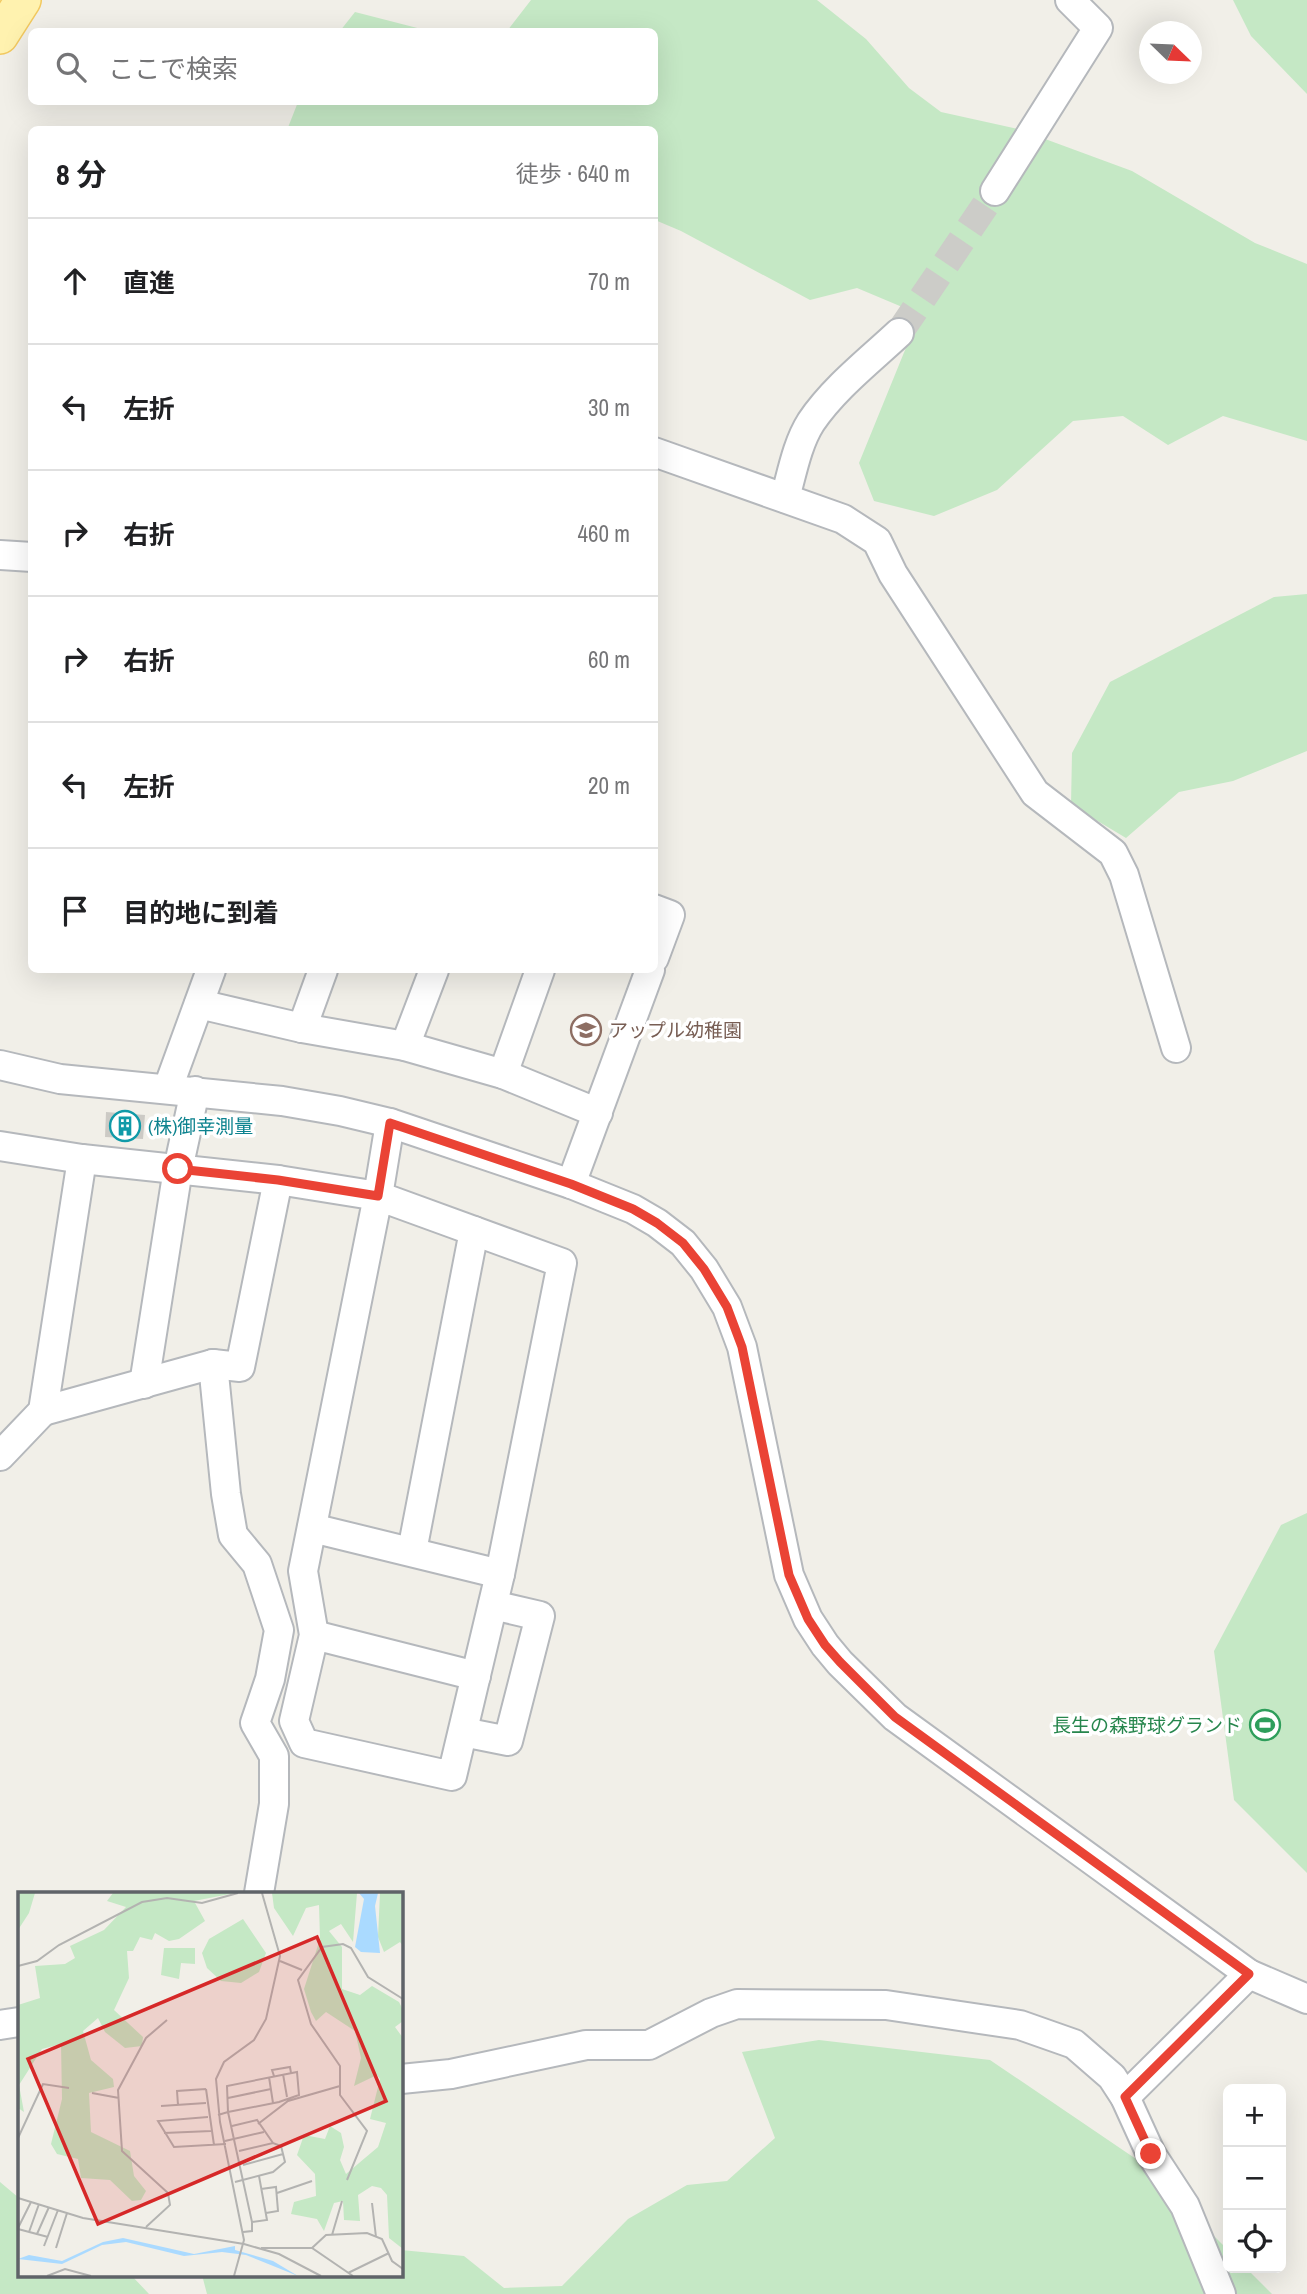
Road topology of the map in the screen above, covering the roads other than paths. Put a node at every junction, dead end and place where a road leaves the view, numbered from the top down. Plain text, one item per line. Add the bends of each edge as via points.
1 (23, 0) edge
2 (1070, 0) edge
3 (0, 36) edge
4 (995, 191) tunnel mouth
5 (899, 333) tunnel mouth
6 (658, 453) edge
7 (785, 498) junction
8 (0, 555) edge
9 (28, 557) edge
10 (658, 910) edge
11 (658, 947) edge
12 (210, 973) edge
13 (322, 973) edge
14 (433, 973) edge
15 (539, 973) edge
16 (649, 973) edge
17 (199, 1004) junction
18 (302, 1028) junction
19 (405, 1046) junction
20 (1176, 1048) dead end
21 (0, 1065) edge
22 (503, 1074) junction
23 (182, 1089) junction
24 (598, 1112) junction
25 (390, 1123) junction
26 (0, 1146) edge
27 (82, 1159) junction
28 (178, 1169) junction
29 (278, 1180) junction
30 (571, 1184) junction
31 (378, 1196) junction
32 (474, 1231) junction
33 (213, 1364) junction
34 (144, 1384) junction
35 (43, 1411) junction
36 (0, 1456) edge
37 (312, 1528) junction
38 (412, 1551) junction
39 (500, 1574) junction
40 (493, 1605) junction
41 (314, 1635) junction
42 (476, 1676) junction
43 (463, 1732) junction
44 (259, 1892) edge
45 (1249, 1974) junction
46 (1307, 1999) edge
47 (18, 2022) edge
48 (0, 2025) edge
49 (402, 2079) edge
50 (1125, 2097) junction
51 (1221, 2294) edge

1 - 3 main road
2 - 4 street via 1098,28
5 - 7 street via 835,393 812,422 800,444
6 - 7 street
7 - 20 street via 843,519 877,541 893,574 1035,793 1113,853 1124,875
8 - 9 street
10 - 11 street via 670,915
12 - 17 street
13 - 18 street
14 - 19 street
15 - 22 street
16 - 24 street
17 - 18 street
17 - 23 street
18 - 19 street
19 - 22 street
21 - 23 street via 60,1079
22 - 24 street
23 - 25 street via 282,1101
23 - 28 street
24 - 30 street
25 - 30 street
25 - 31 street
26 - 27 street
27 - 28 street
27 - 35 street
28 - 29 street
28 - 34 street
29 - 31 street
29 - 33 street via 240,1367
30 - 45 street via 633,1209 683,1243 727,1307 742,1347 789,1575 808,1619 840,1662 895,1717
31 - 32 street
31 - 37 street
32 - 38 street
32 - 39 street via 562,1263
33 - 34 street
33 - 44 street via 233,1535 257,1564 279,1630 270,1679 255,1723 274,1756 274,1804
34 - 35 street
35 - 36 street
37 - 38 street
37 - 41 street via 303,1571
38 - 39 street
39 - 40 street
40 - 42 street
40 - 43 street via 540,1616 508,1741
41 - 42 street
41 - 43 street via 294,1721 304,1742 452,1776
42 - 43 street
45 - 46 street
45 - 50 street
47 - 48 street
49 - 50 street via 451,2074 586,2045 649,2045 737,2004 886,2005 1020,2025 1074,2044 1112,2077
50 - 51 street via 1151,2154 1185,2206

